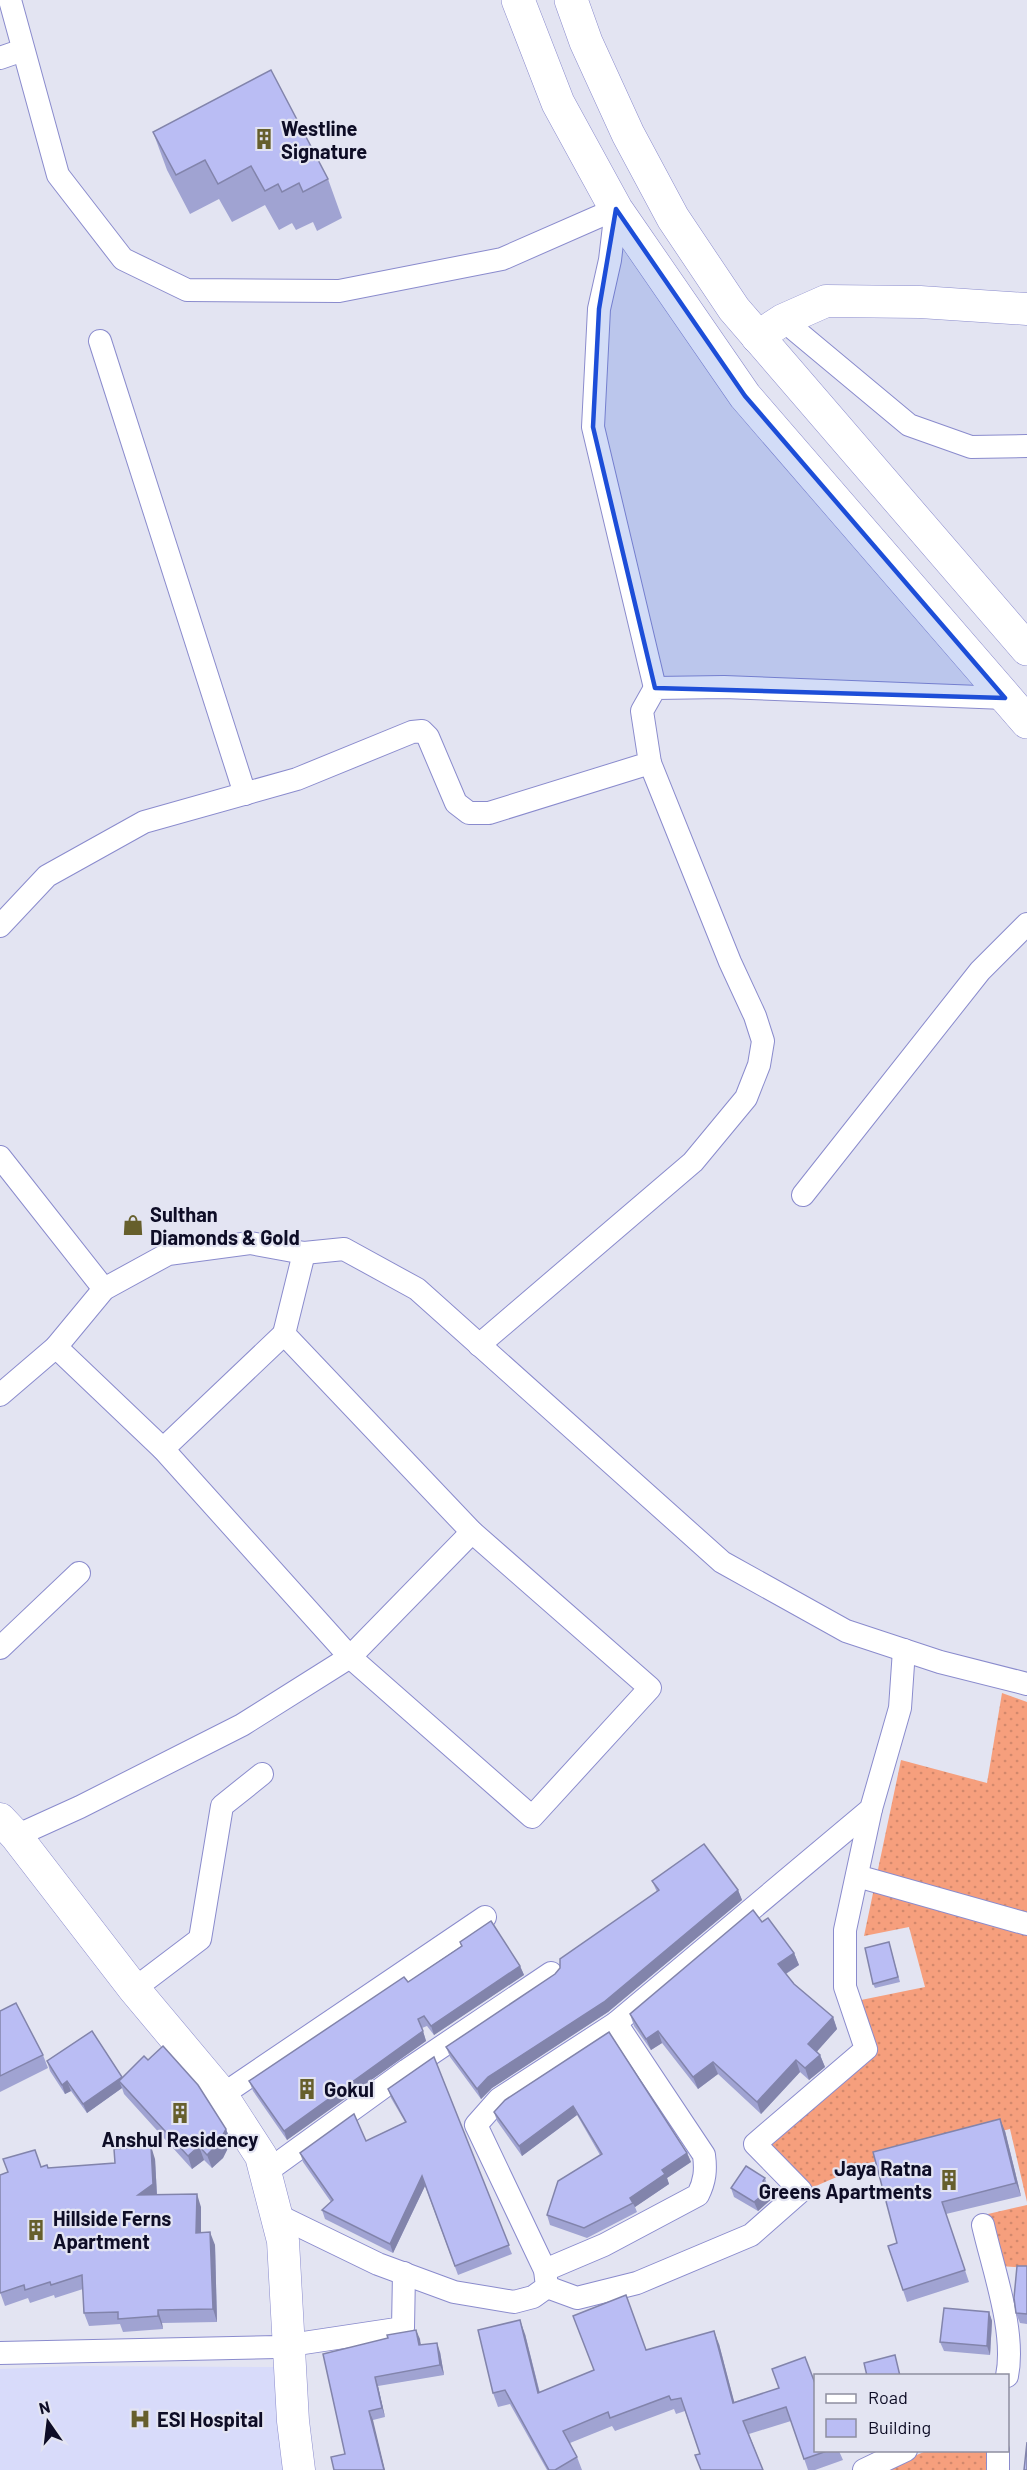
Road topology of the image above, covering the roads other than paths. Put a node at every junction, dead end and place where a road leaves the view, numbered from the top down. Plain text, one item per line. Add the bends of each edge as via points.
1 (10, 0) edge
2 (518, 0) edge
3 (571, 0) edge
4 (23, 50) junction
5 (0, 57) edge
6 (616, 209) junction
7 (1027, 309) edge
8 (770, 328) junction
9 (100, 341) dead end
10 (1027, 446) edge
11 (1027, 649) edge
12 (655, 688) junction
13 (1005, 698) junction
14 (1027, 722) edge
15 (650, 764) junction
16 (245, 794) junction
17 (1027, 924) edge
18 (0, 926) edge
19 (0, 1157) edge
20 (803, 1195) dead end
21 (304, 1253) junction
22 (104, 1289) junction
23 (284, 1335) junction
24 (479, 1345) junction
25 (56, 1347) junction
26 (0, 1395) edge
27 (163, 1449) junction
28 (472, 1532) junction
29 (79, 1573) dead end
30 (0, 1648) edge
31 (904, 1650) junction
32 (350, 1657) junction
33 (1027, 1684) edge
34 (262, 1774) dead end
35 (871, 1809) junction
36 (8, 1827) edge
37 (857, 1876) junction
38 (485, 1917) dead end
39 (1027, 1924) edge
40 (551, 1973) dead end
41 (134, 1989) junction
42 (616, 2023) junction
43 (222, 2095) junction
44 (266, 2172) junction
45 (277, 2215) junction
46 (983, 2225) dead end
47 (404, 2273) junction
48 (546, 2278) junction
49 (290, 2346) junction
50 (0, 2353) edge
51 (1007, 2374) edge
52 (904, 2452) edge
53 (998, 2452) edge
54 (299, 2470) edge
55 (864, 2470) edge
56 (998, 2470) edge

1 - 4 street
2 - 6 highway via 558,103
3 - 8 highway via 628,134 673,218 735,309
4 - 5 street
4 - 6 street via 58,175 123,259 187,290 339,291 502,259
6 - 12 street via 599,309 593,427
6 - 13 highway via 745,396
7 - 8 street via 826,301
8 - 10 street via 909,425 971,447
8 - 11 highway
9 - 16 street
12 - 13 street
12 - 15 street via 642,711
13 - 14 highway
15 - 16 street via 489,813 469,813 456,803 428,736 422,731 297,779
15 - 24 street via 755,1016 763,1041 759,1065 746,1098 693,1162
16 - 18 street via 144,822 47,876
17 - 20 street via 980,971
19 - 22 street
21 - 22 street via 250,1243 168,1254
21 - 23 street
21 - 24 street via 344,1249 417,1289
22 - 25 street
23 - 27 street
23 - 28 street
24 - 31 street via 722,1562 846,1631
25 - 26 street
25 - 27 street
27 - 32 street
28 - 32 street
28 - 32 street via 650,1688 532,1817
29 - 30 street
31 - 33 street
31 - 35 street via 900,1708
32 - 36 street via 242,1725 80,1808
34 - 41 street via 222,1806 200,1940
35 - 37 street
35 - 42 street
36 - 41 street
37 - 39 street
37 - 48 street via 845,1930 845,1987 866,2049 755,2144 801,2191 751,2235 637,2283 577,2298
38 - 43 street
40 - 44 street
41 - 43 street
42 - 48 street via 499,2099 476,2125
42 - 48 street via 704,2156 702,2186 698,2195
43 - 44 street via 261,2156
44 - 45 street
45 - 47 street
45 - 49 street via 284,2241
46 - 51 street via 1004,2319 1010,2363
47 - 48 street via 454,2292 514,2302 533,2297
47 - 49 street via 403,2328
49 - 50 street
49 - 54 street
52 - 55 street
53 - 56 street

